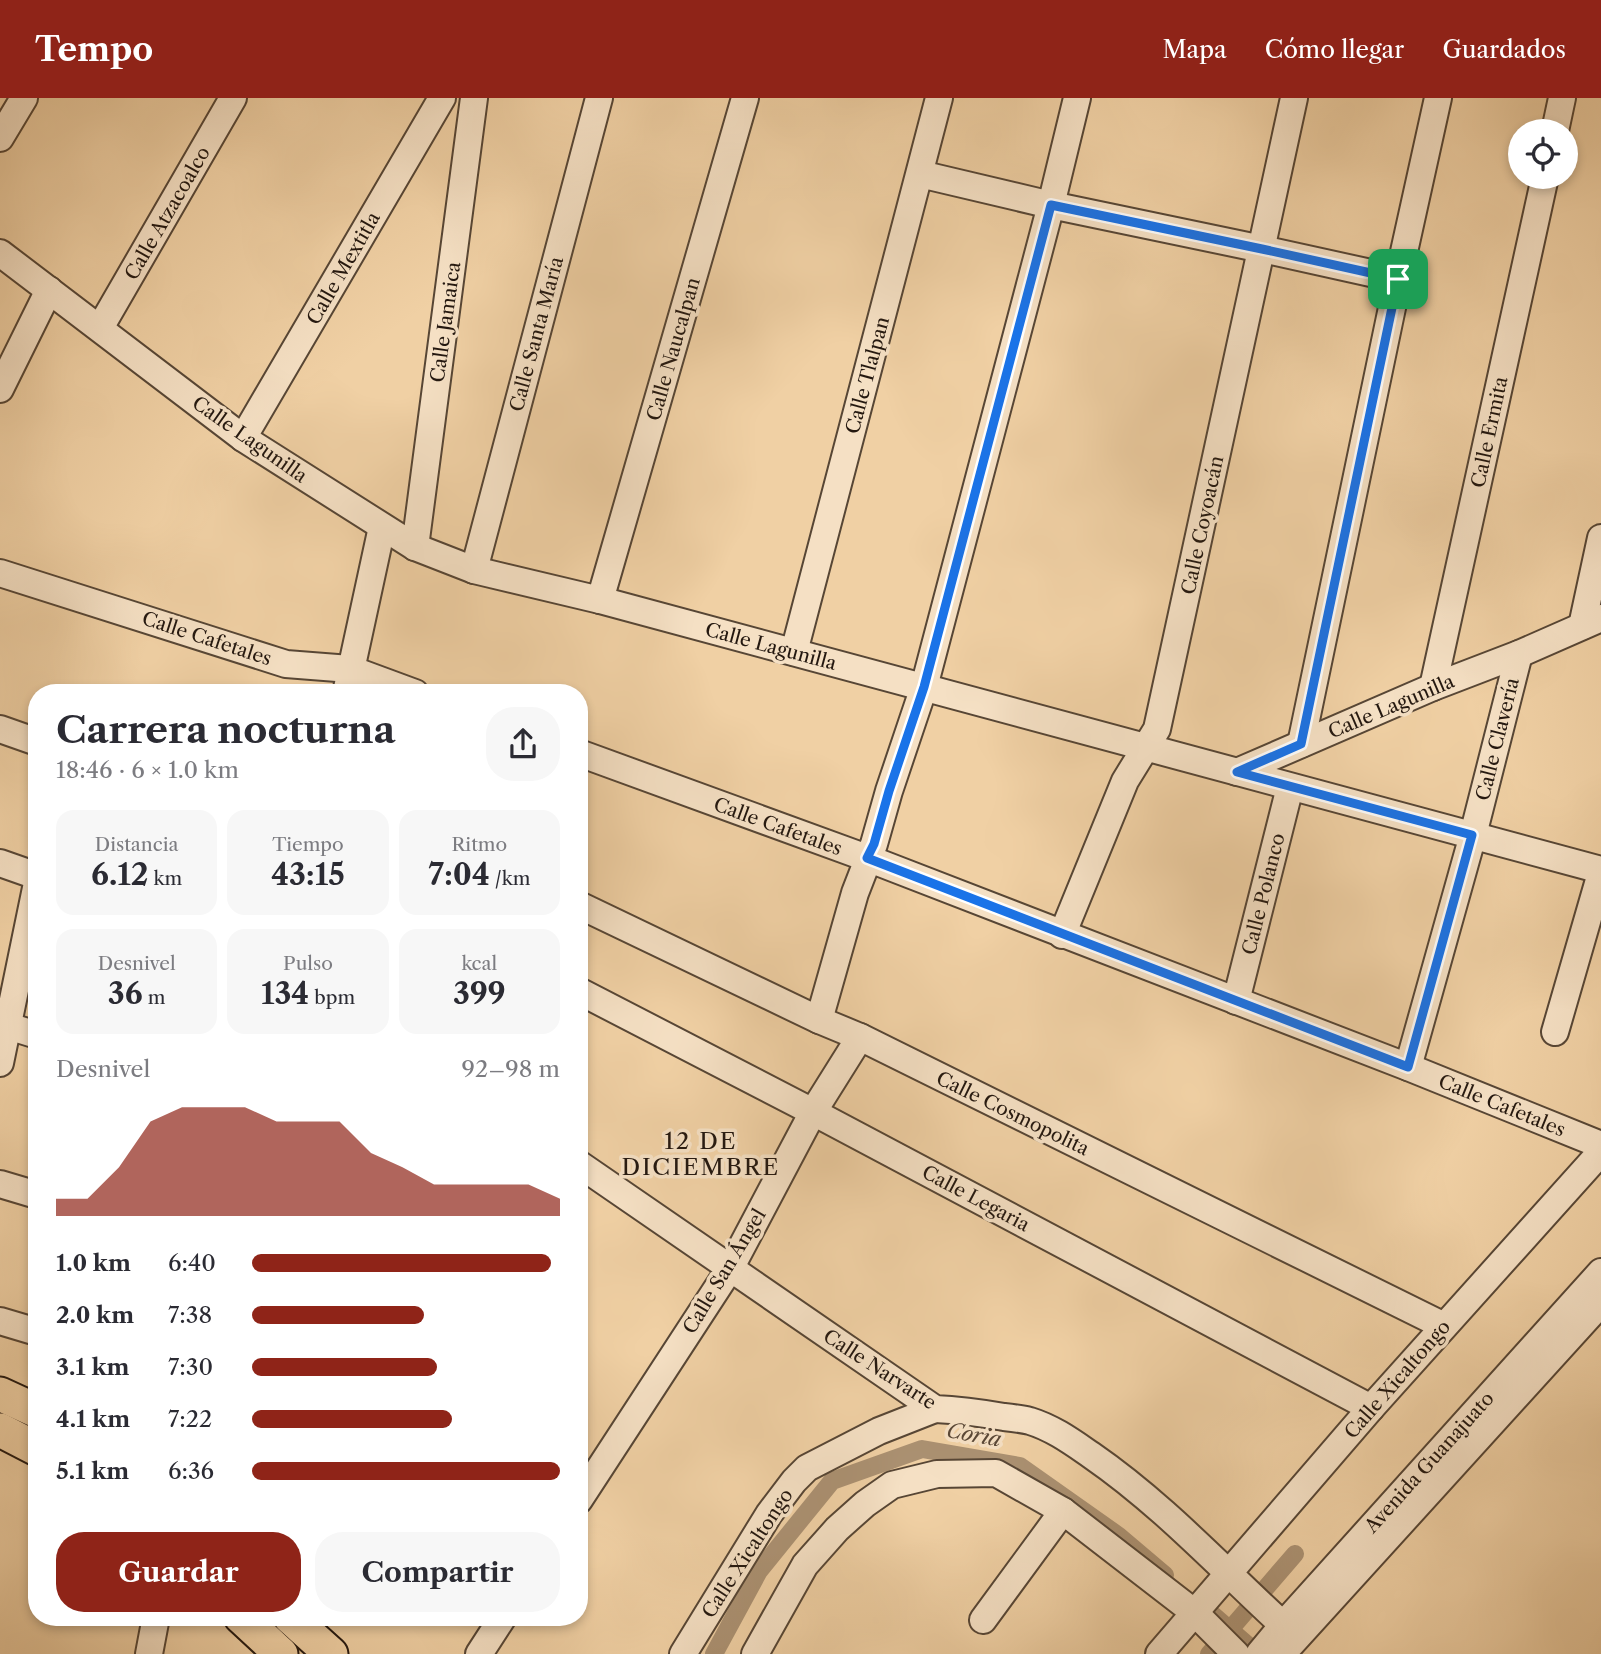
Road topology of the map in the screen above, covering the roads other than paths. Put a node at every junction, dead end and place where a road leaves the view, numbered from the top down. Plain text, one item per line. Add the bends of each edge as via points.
1 (24, 98) edge
2 (233, 98) edge
3 (442, 98) edge
4 (474, 98) edge
5 (745, 98) edge
6 (939, 98) edge
7 (1077, 98) edge
8 (1294, 98) edge
9 (1438, 98) edge
10 (1562, 98) edge
11 (595, 99) edge
12 (1558, 119) edge
13 (0, 138) edge
14 (919, 174) junction
15 (1542, 189) edge
16 (1051, 205) junction
17 (1262, 249) junction
18 (0, 253) edge
19 (1398, 279) junction
20 (49, 290) junction
21 (100, 328) junction
22 (0, 389) edge
23 (243, 438) junction
24 (382, 527) junction
25 (1601, 538) edge
26 (415, 547) junction
27 (474, 570) junction
28 (0, 573) edge
29 (600, 600) junction
30 (1591, 622) edge
31 (794, 652) junction
32 (1519, 654) junction
33 (348, 681) edge
34 (924, 687) junction
35 (1433, 687) junction
36 (0, 729) edge
37 (28, 739) edge
38 (1301, 744) junction
39 (1146, 747) junction
40 (588, 756) edge
41 (1237, 772) junction
42 (1290, 787) junction
43 (1472, 835) junction
44 (867, 858) junction
45 (0, 863) edge
46 (1601, 872) edge
47 (28, 873) edge
48 (588, 909) edge
49 (28, 927) edge
50 (1062, 935) junction
51 (588, 996) edge
52 (1237, 1001) junction
53 (819, 1020) junction
54 (8, 1026) junction
55 (28, 1032) edge
56 (1555, 1032) dead end
57 (860, 1037) junction
58 (0, 1063) edge
59 (1408, 1067) junction
60 (813, 1112) junction
61 (1601, 1145) edge
62 (1601, 1152) edge
63 (588, 1178) edge
64 (0, 1184) edge
65 (28, 1192) edge
66 (731, 1267) junction
67 (1601, 1272) edge
68 (1601, 1304) edge
69 (0, 1321) edge
70 (1444, 1325) junction
71 (28, 1329) edge
72 (0, 1394) edge
73 (28, 1407) edge
74 (1371, 1408) junction
75 (935, 1409) junction
76 (0, 1430) edge
77 (28, 1444) edge
78 (588, 1486) edge
79 (1063, 1511) junction
80 (1230, 1578) junction
81 (1199, 1615) junction
82 (983, 1620) dead end
83 (154, 1626) edge
84 (251, 1626) edge
85 (301, 1626) edge
86 (497, 1626) edge
87 (1276, 1637) edge
88 (1234, 1652) edge
89 (149, 1654) edge
90 (281, 1654) edge
91 (331, 1654) edge
92 (479, 1654) edge
93 (683, 1654) edge
94 (755, 1654) edge
95 (1159, 1654) edge

1 - 13 street
2 - 21 street, Calle Atzacoalco
3 - 23 street, Calle Mextitla
4 - 26 street, Calle Jamaica
5 - 29 street, Calle Naucalpan
6 - 14 street, Calle Tlalpan
7 - 16 street
8 - 17 street, Calle Coyoacán
9 - 19 street
10 - 12 street
11 - 27 street, Calle Santa María
14 - 16 street
14 - 31 street, Calle Tlalpan
15 - 35 street, Calle Ermita
16 - 17 street
16 - 34 street
17 - 19 street
17 - 39 street, Calle Coyoacán via 1157,729
18 - 20 street, Calle Lagunilla
19 - 38 street
20 - 21 street, Calle Lagunilla
20 - 22 street
21 - 23 street, Calle Lagunilla
23 - 24 street, Calle Lagunilla
24 - 26 street, Calle Lagunilla
24 - 33 street
25 - 30 street
26 - 27 street, Calle Lagunilla
27 - 29 street, Calle Lagunilla
28 - 33 street, Calle Cafetales
29 - 31 street, Calle Lagunilla
30 - 32 street, Calle Lagunilla
31 - 34 street, Calle Lagunilla
32 - 35 street, Calle Lagunilla
32 - 43 street, Calle Clavería
34 - 39 street, Calle Lagunilla
34 - 44 street
35 - 38 street, Calle Lagunilla
36 - 37 street
38 - 41 street, Calle Lagunilla
39 - 41 street, Calle Lagunilla
39 - 50 street, Calle Coyoacán via 1125,780
40 - 44 street, Calle Cafetales
41 - 42 street
42 - 43 street
42 - 52 street, Calle Polanco
43 - 46 street
43 - 59 street, Calle Clavería
44 - 50 street, Calle Cafetales
44 - 53 street
45 - 47 street
46 - 56 street
48 - 53 street, Calle Cosmopolita
49 - 54 street
50 - 52 street, Calle Cafetales
51 - 60 street, Calle Legaria
52 - 59 street, Calle Cafetales
53 - 57 street, Calle Cosmopolita
54 - 55 street
54 - 58 street
57 - 60 street, Calle San Ángel
57 - 70 street, Calle Cosmopolita
59 - 61 street, Calle Cafetales
60 - 66 street, Calle San Ángel
60 - 74 street, Calle Legaria
62 - 70 street, Calle Xicaltongo
63 - 66 street, Calle Narvarte
64 - 65 street
66 - 75 street, Calle Narvarte
66 - 78 street, Calle San Ángel
67 - 87 street, Avenida Guanajuato
68 - 87 street, Avenida Guanajuato
69 - 71 street
70 - 74 street, Calle Xicaltongo
72 - 73 main road
74 - 80 street, Calle Xicaltongo
75 - 80 street, Calle Narvarte via 1030,1421 1058,1433 1113,1470 1188,1534
75 - 93 street, Calle Xicaltongo via 807,1468 769,1514
76 - 77 main road
79 - 81 street
79 - 82 street
79 - 94 street via 996,1473 937,1474 892,1485 865,1504 805,1565
80 - 81 street, Calle Xicaltongo
80 - 87 street, Calle Narvarte
81 - 88 street
81 - 95 street, Calle Xicaltongo
83 - 89 street
84 - 90 main road
85 - 91 main road
86 - 92 street

